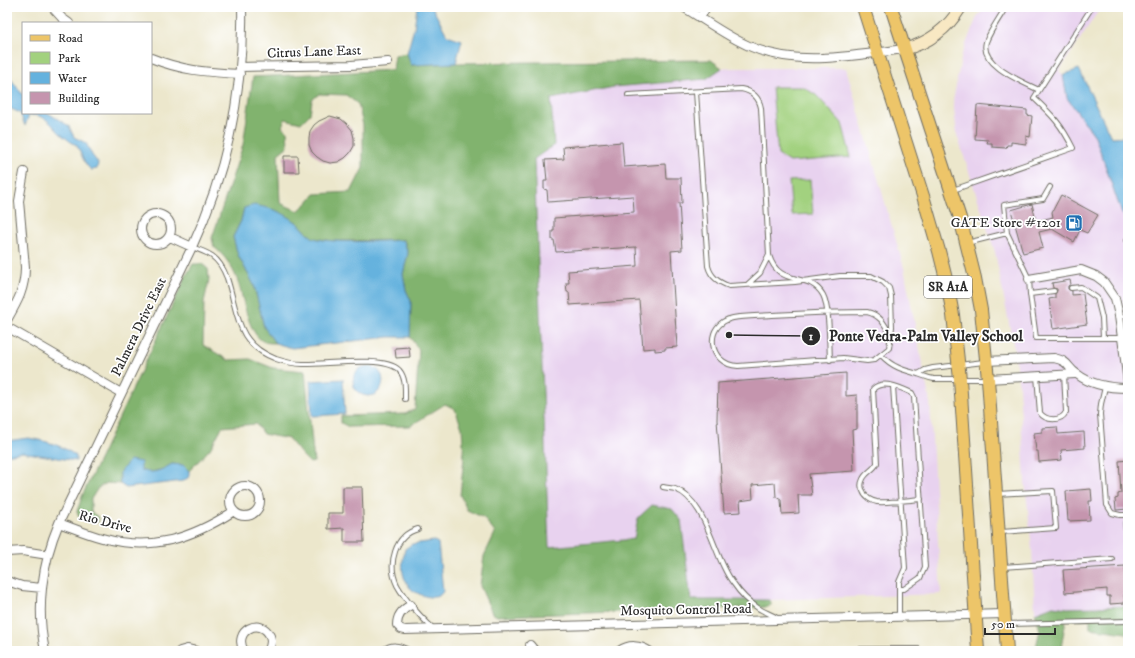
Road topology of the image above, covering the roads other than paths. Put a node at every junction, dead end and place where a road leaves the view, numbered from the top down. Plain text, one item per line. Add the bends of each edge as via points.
1 (52, 7) edge
2 (242, 7) edge
3 (684, 7) edge
4 (706, 7) edge
5 (863, 7) edge
6 (891, 7) edge
7 (962, 7) edge
8 (1006, 7) edge
9 (1092, 7) edge
10 (700, 18) junction
11 (68, 22) edge
12 (904, 49) junction
13 (878, 52) junction
14 (152, 58) edge
15 (388, 62) dead end
16 (240, 70) junction
17 (1039, 90) junction
18 (696, 92) junction
19 (628, 95) dead end
20 (24, 172) dead end
21 (1050, 187) dead end
22 (951, 191) junction
23 (1007, 233) junction
24 (170, 237) dead end
25 (1127, 240) dead end
26 (967, 244) junction
27 (192, 247) junction
28 (1128, 248) edge
29 (769, 255) junction
30 (1029, 279) junction
31 (805, 280) junction
32 (748, 285) junction
33 (1071, 288) dead end
34 (1054, 291) dead end
35 (1030, 294) junction
36 (827, 312) junction
37 (7, 320) edge
38 (7, 327) edge
39 (890, 334) junction
40 (1125, 337) edge
41 (1103, 338) junction
42 (881, 355) junction
43 (830, 360) junction
44 (986, 361) junction
45 (958, 365) junction
46 (918, 374) junction
47 (1064, 374) junction
48 (1075, 374) junction
49 (1037, 375) junction
50 (988, 378) junction
51 (960, 379) junction
52 (1128, 382) edge
53 (893, 386) junction
54 (1106, 387) junction
55 (1128, 388) edge
56 (121, 393) junction
57 (405, 399) dead end
58 (663, 487) dead end
59 (996, 494) junction
60 (920, 499) junction
61 (901, 500) junction
62 (234, 511) dead end
63 (1128, 515) edge
64 (59, 523) junction
65 (418, 529) dead end
66 (999, 532) junction
67 (7, 552) edge
68 (48, 555) junction
69 (1112, 559) dead end
70 (1001, 567) junction
71 (7, 581) edge
72 (42, 588) junction
73 (899, 590) junction
74 (412, 605) junction
75 (976, 614) junction
76 (899, 617) junction
77 (1005, 619) junction
78 (780, 620) junction
79 (1128, 621) edge
80 (435, 629) junction
81 (45, 651) edge
82 (180, 651) edge
83 (196, 651) edge
84 (244, 651) edge
85 (268, 651) edge
86 (384, 651) edge
87 (406, 651) edge
88 (619, 651) edge
89 (649, 651) edge
90 (859, 651) edge
91 (918, 651) edge
92 (978, 651) edge
93 (1007, 651) edge

1 - 11 street
2 - 16 street, Palmera Drive East
3 - 10 street
4 - 10 street
5 - 13 main road, SR A1A
6 - 12 main road, SR A1A
7 - 12 street via 937,34
8 - 17 lane via 986,41 987,55 991,62 1006,73
9 - 17 lane
10 - 13 street via 748,46 786,57 835,57
12 - 13 street
12 - 22 main road, SR A1A
13 - 45 main road, SR A1A via 940,251 953,315
14 - 16 street, Citrus Lane East via 178,68 199,72
15 - 16 street, Citrus Lane East
16 - 27 street, Palmera Drive East via 230,137 219,179
17 - 22 lane via 1034,98 1064,129 1073,148
18 - 19 lane
18 - 29 lane via 745,90 753,94 760,104
18 - 32 lane via 708,266 714,278 721,283 729,286
20 - 37 street via 19,201 25,277 20,297
21 - 23 lane via 1043,199 1004,205
22 - 26 main road, SR A1A
23 - 26 lane
23 - 30 lane
24 - 27 street
25 - 28 lane
26 - 44 main road, SR A1A via 981,310
27 - 56 street, Palmera Drive East
27 - 57 lane via 213,256 220,264 229,284 239,323 251,344 276,359 291,363 382,362 392,365 403,377
29 - 31 lane via 773,266 782,274
29 - 32 lane via 760,273
30 - 35 lane
30 - 40 street via 1081,270 1096,276 1104,282 1115,298
31 - 32 lane
31 - 36 lane via 819,290
31 - 39 lane via 840,276 871,276 880,279 889,288 891,296
33 - 41 lane via 1081,287 1097,298
34 - 35 lane
35 - 41 lane via 1036,338
36 - 39 lane via 873,314 883,322
36 - 43 lane
36 - 43 lane via 732,318 717,328 712,344 717,356 732,366
38 - 56 street
39 - 42 lane via 889,348
40 - 41 lane
40 - 52 street
42 - 43 lane via 867,361 843,358
42 - 46 lane via 894,366
44 - 45 lane
44 - 48 street via 1054,358 1065,362
44 - 50 main road, SR A1A
45 - 46 lane via 933,368
45 - 51 main road, SR A1A
46 - 51 lane via 934,380
47 - 48 street
47 - 49 street
47 - 49 lane via 1066,412 1061,418 1052,420 1044,418 1040,413
48 - 54 street
49 - 50 street
50 - 51 lane
50 - 59 main road, SR A1A
51 - 75 main road, SR A1A
53 - 60 lane via 912,393 914,397
53 - 61 lane
53 - 61 lane via 884,384 873,388 877,463 863,478 862,487 868,498 877,502
54 - 55 street
54 - 63 lane via 1100,414 1107,505 1112,513
56 - 64 street, Palmera Drive East
58 - 78 lane via 682,493 700,512 733,584 758,608
59 - 66 main road, SR A1A
59 - 66 lane via 1053,491 1056,521 1056,528
60 - 61 lane
60 - 73 lane via 925,567 920,578
61 - 73 lane via 904,568
62 - 64 street, Rio Drive via 191,534 152,544 114,541
64 - 68 street, Palmera Drive East
65 - 74 lane via 411,531 397,545 393,564 398,586
66 - 70 main road, SR A1A
67 - 68 street via 23,551
68 - 72 street, Palmera Drive East
69 - 70 lane
70 - 77 main road, SR A1A
71 - 72 street
72 - 81 street, Palmera Drive East
73 - 76 lane
74 - 80 lane
74 - 80 street, Mosquito Control Road via 400,614 397,625 405,630
75 - 76 street, Mosquito Control Road
75 - 77 street, Mosquito Control Road
75 - 92 main road, SR A1A
76 - 78 street, Mosquito Control Road
77 - 79 lane
77 - 93 main road, SR A1A
78 - 80 street, Mosquito Control Road
82 - 83 street
84 - 85 street via 241,645 242,635 249,628 258,627 269,634 271,641
86 - 87 street via 394,647
88 - 89 street via 628,646 637,646
90 - 91 street

